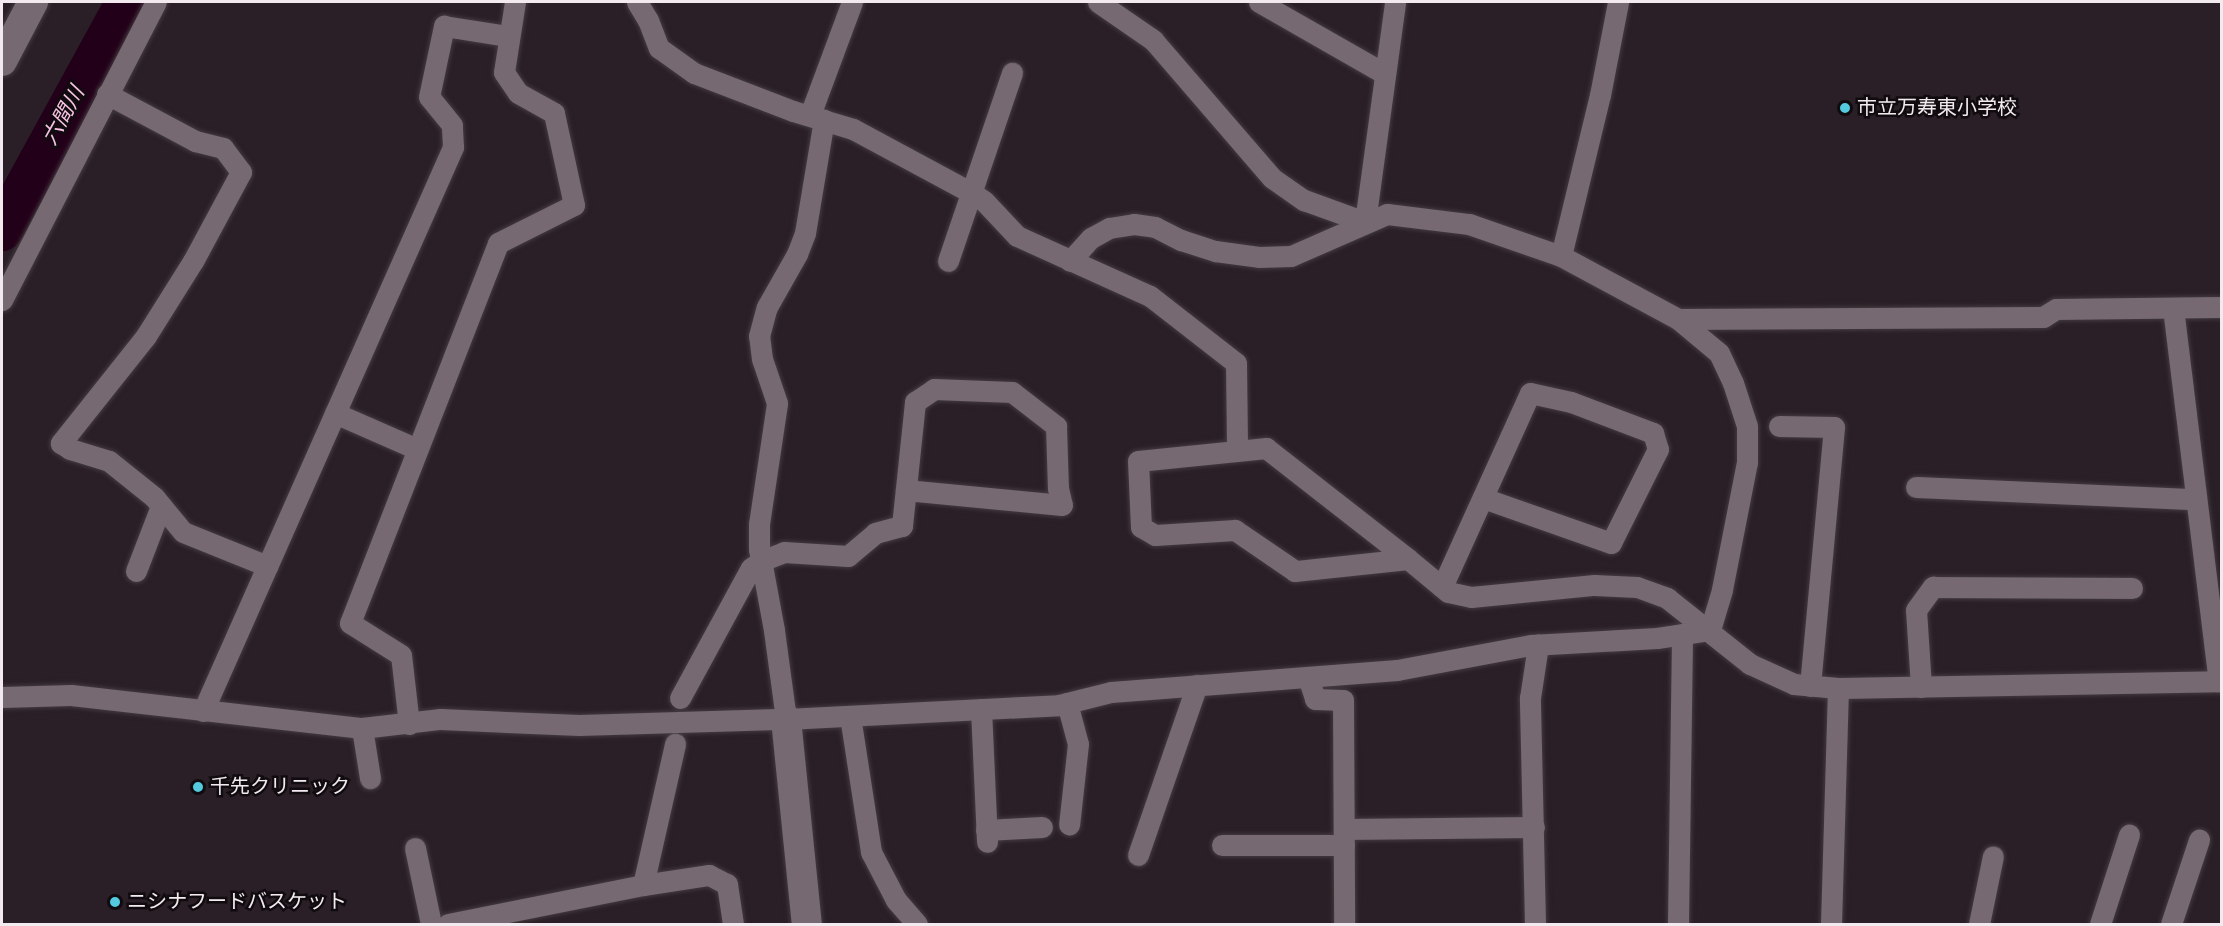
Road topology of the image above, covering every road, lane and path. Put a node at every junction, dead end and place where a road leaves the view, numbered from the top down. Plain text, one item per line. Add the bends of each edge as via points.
1 (33, 2) edge
2 (156, 2) edge
3 (515, 2) edge
4 (637, 2) edge
5 (852, 2) edge
6 (1098, 2) edge
7 (1259, 2) edge
8 (1395, 2) edge
9 (1618, 2) edge
10 (508, 36) junction
11 (2, 61) edge
12 (1012, 73) dead end
13 (1385, 74) junction
14 (107, 94) junction
15 (817, 118) junction
16 (972, 193) junction
17 (1365, 222) junction
18 (1561, 256) junction
19 (948, 261) dead end
20 (1070, 261) junction
21 (2, 300) edge
22 (2222, 307) edge
23 (2173, 308) junction
24 (1678, 319) junction
25 (335, 413) junction
26 (1779, 426) dead end
27 (417, 449) junction
28 (1237, 451) junction
29 (1916, 488) dead end
30 (906, 490) junction
31 (1483, 498) junction
32 (2196, 498) junction
33 (161, 506) junction
34 (1408, 559) junction
35 (761, 561) junction
36 (267, 566) junction
37 (136, 571) dead end
38 (1442, 587) junction
39 (2132, 588) dead end
40 (1710, 630) junction
41 (1682, 634) junction
42 (1538, 645) junction
43 (1308, 677) junction
44 (2220, 681) edge
45 (1197, 685) junction
46 (1810, 686) junction
47 (1921, 687) junction
48 (1838, 688) junction
49 (2, 697) edge
50 (680, 698) dead end
51 (1067, 703) junction
52 (981, 709) junction
53 (203, 711) junction
54 (850, 716) junction
55 (786, 719) junction
56 (409, 724) junction
57 (362, 728) junction
58 (675, 744) dead end
59 (370, 778) dead end
60 (1069, 825) dead end
61 (1042, 827) dead end
62 (1534, 827) junction
63 (2129, 835) dead end
64 (1344, 837) junction
65 (2199, 840) dead end
66 (1222, 845) dead end
67 (414, 848) dead end
68 (1138, 855) dead end
69 (1993, 856) dead end
70 (643, 885) junction
71 (471, 922) edge
72 (431, 924) edge
73 (448, 924) edge
74 (733, 924) edge
75 (807, 924) edge
76 (917, 924) edge
77 (1344, 924) edge
78 (1535, 924) edge
79 (1678, 924) edge
80 (1831, 924) edge
81 (1979, 924) edge
82 (2100, 924) edge
83 (2171, 924) edge

1 - 11 street
2 - 14 street
3 - 10 street
4 - 15 street via 659,48 694,73
5 - 15 street
6 - 17 street via 1153,40 1272,177 1304,200
7 - 13 street
8 - 13 street
9 - 18 street
10 - 25 street via 444,26 429,97 452,125 453,147
10 - 27 street via 504,72 518,93 554,113 573,205 498,243
12 - 16 street
13 - 17 street
14 - 21 street
14 - 33 street via 195,141 223,148 241,172 193,261 146,336 62,443 109,461
15 - 16 street via 853,129
15 - 35 street via 805,233 768,307 759,336 762,359 777,403 759,524
16 - 19 street
16 - 20 street via 1017,236
17 - 18 street via 1387,214 1469,224
17 - 20 street via 1291,256 1259,257 1215,251 1155,227 1134,224 1109,228 1090,238
18 - 24 street
20 - 28 street via 1150,296 1236,363
22 - 23 street
23 - 24 street via 2056,309 2043,317
23 - 32 street
24 - 40 street via 1719,353 1747,426 1747,462 1722,590
25 - 27 street
25 - 36 street
26 - 46 street via 1834,428
27 - 56 street via 350,623 401,655
28 - 34 street via 1266,448
28 - 34 street via 1138,461 1142,527 1155,535 1235,530 1296,571
29 - 32 street
30 - 30 street via 915,402 934,388 1012,392 1056,426 1062,505
30 - 35 street via 902,526 875,533 848,556 784,552
31 - 31 street via 1530,393 1571,402 1653,433 1658,449 1611,543
31 - 38 street
32 - 44 street
33 - 36 street via 183,532
33 - 37 street
34 - 38 street
35 - 50 street via 751,568
35 - 55 street
36 - 53 street
38 - 40 street via 1471,597 1594,585 1637,587 1666,598
39 - 47 street via 1933,587 1916,610
40 - 41 street
40 - 46 street via 1750,664 1794,684
41 - 42 street
41 - 79 street
42 - 43 street via 1397,670
42 - 62 street via 1530,698
43 - 45 street
43 - 64 street via 1315,699 1343,699
44 - 47 street
45 - 51 street via 1111,692
45 - 68 street
46 - 48 street
47 - 48 street
48 - 80 street
49 - 53 street via 70,695
51 - 52 street
51 - 60 street via 1078,744
52 - 54 street
52 - 61 street via 987,836
53 - 57 street
54 - 55 street
54 - 76 street via 871,852 896,900
55 - 56 street via 579,725 440,719
55 - 75 street
56 - 57 street
57 - 59 street
58 - 70 street
62 - 64 street
62 - 78 street
63 - 82 street
64 - 66 street
64 - 77 street
65 - 83 street
67 - 72 street
69 - 81 street
70 - 71 street
70 - 74 street via 710,875 727,884
71 - 73 street

